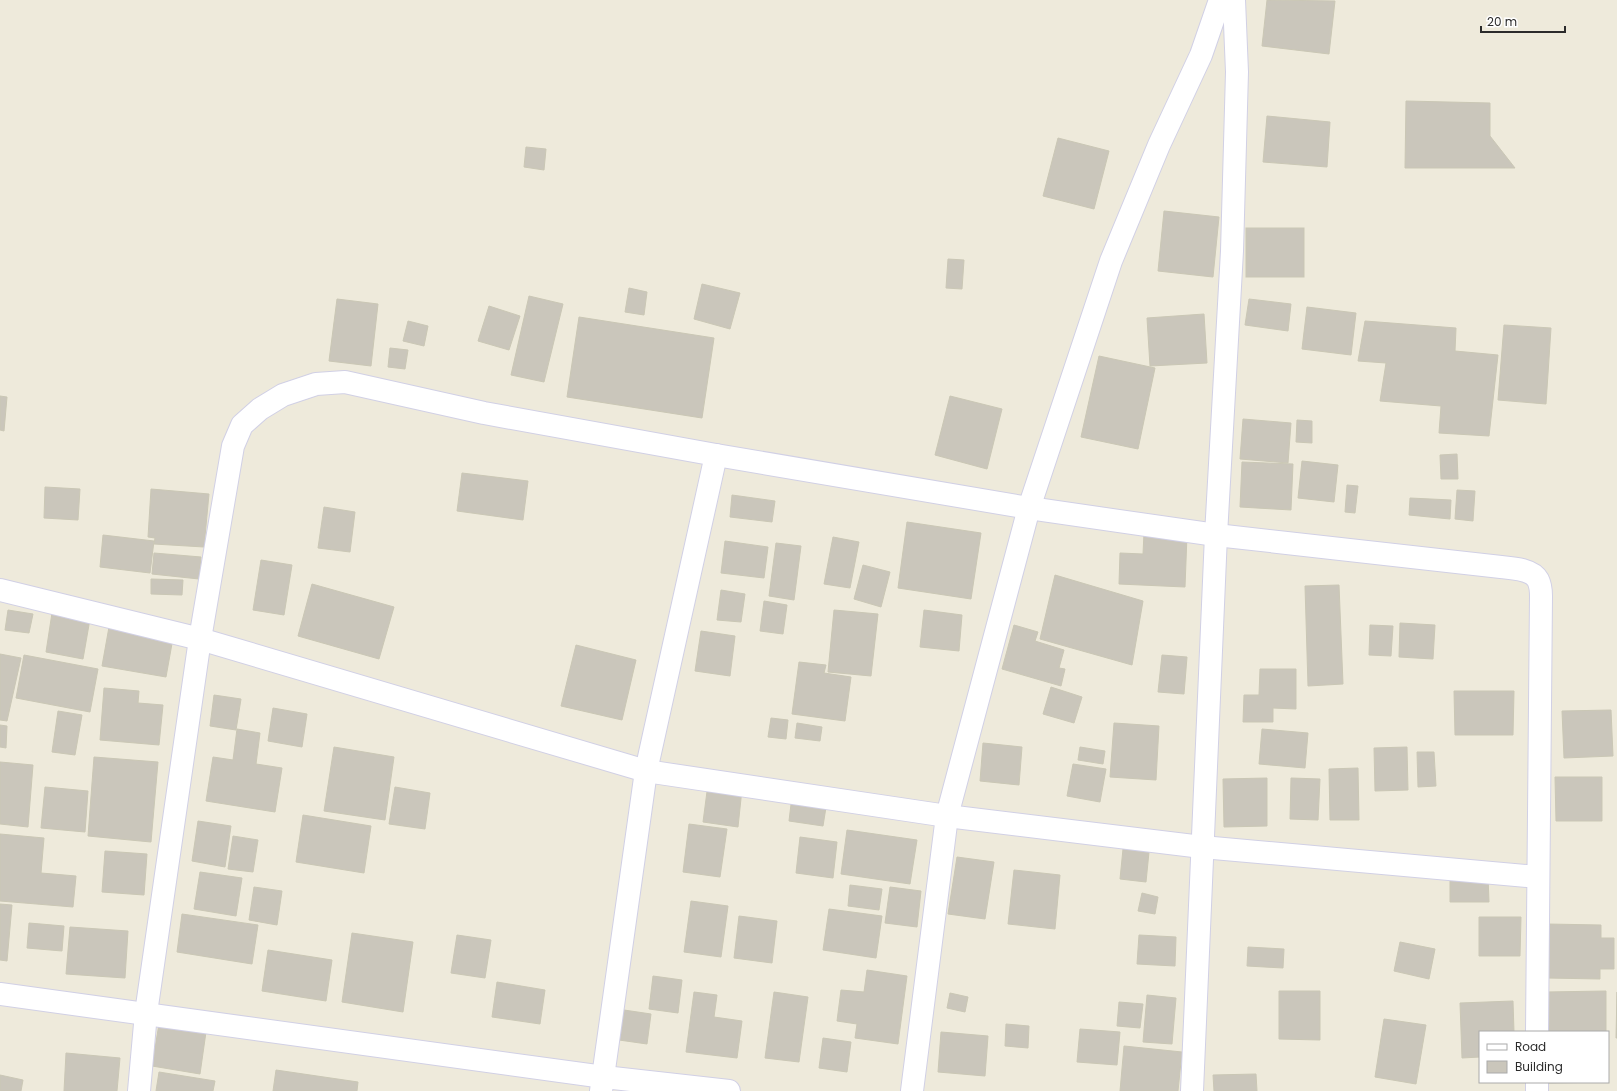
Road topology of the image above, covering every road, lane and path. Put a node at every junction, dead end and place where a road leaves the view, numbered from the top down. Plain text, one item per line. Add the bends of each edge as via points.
1 (1220, 0) edge
2 (1234, 0) edge
3 (716, 455) junction
4 (1029, 508) junction
5 (1216, 535) junction
6 (0, 590) edge
7 (200, 639) junction
8 (646, 771) junction
9 (947, 816) junction
10 (1202, 847) junction
11 (1538, 877) junction
12 (0, 994) edge
13 (146, 1013) junction
14 (1537, 1031) edge
15 (603, 1084) edge
16 (139, 1091) edge
17 (729, 1091) edge
18 (912, 1091) edge
19 (1192, 1091) edge

1 - 4 street via 1202,55 1159,145 1111,261
2 - 5 street via 1237,72 1232,251
3 - 4 street
3 - 7 street via 484,413 345,382 316,384 283,395 260,409 242,425 233,446
3 - 8 street
4 - 5 street
4 - 9 street
5 - 10 street
5 - 11 street via 1516,569 1532,574 1538,579 1541,596
6 - 7 street
7 - 8 street
7 - 13 street
8 - 9 street
8 - 15 street
9 - 10 street
9 - 18 street
10 - 11 street
10 - 19 street
11 - 14 street
12 - 13 street
13 - 15 street
13 - 16 street
15 - 17 street

